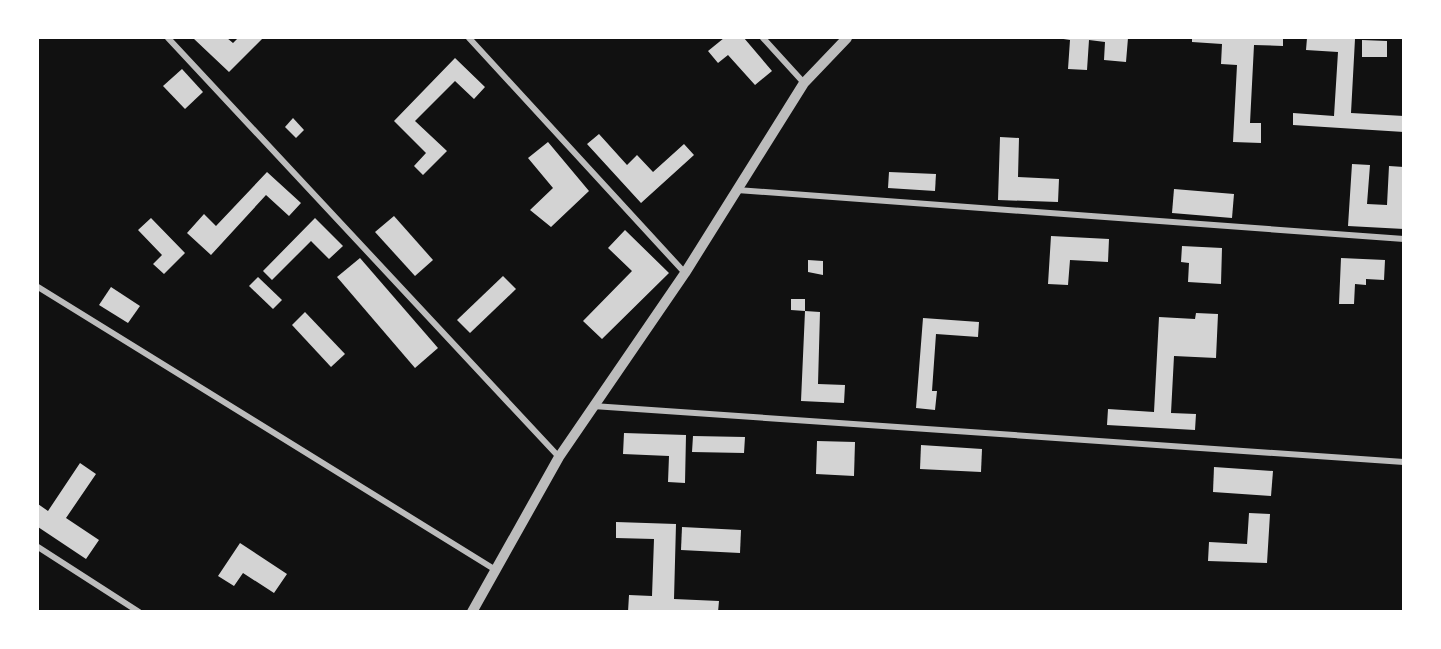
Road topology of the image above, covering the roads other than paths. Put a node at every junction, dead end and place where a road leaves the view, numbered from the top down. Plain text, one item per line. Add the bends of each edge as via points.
1 (168, 38) edge
2 (470, 38) edge
3 (764, 38) edge
4 (847, 38) edge
5 (804, 83) junction
6 (737, 190) junction
7 (1404, 239) edge
8 (685, 273) junction
9 (38, 287) edge
10 (593, 406) junction
11 (559, 457) junction
12 (1404, 462) edge
13 (38, 547) edge
14 (494, 569) junction
15 (472, 611) edge
16 (139, 612) edge
17 (477, 612) edge

1 - 11 street
2 - 8 street
3 - 5 street
4 - 5 street
5 - 6 street
6 - 7 street
6 - 8 street
8 - 10 street
9 - 14 street
10 - 11 street
10 - 12 street
11 - 14 street
13 - 16 street
14 - 15 street
15 - 17 street

